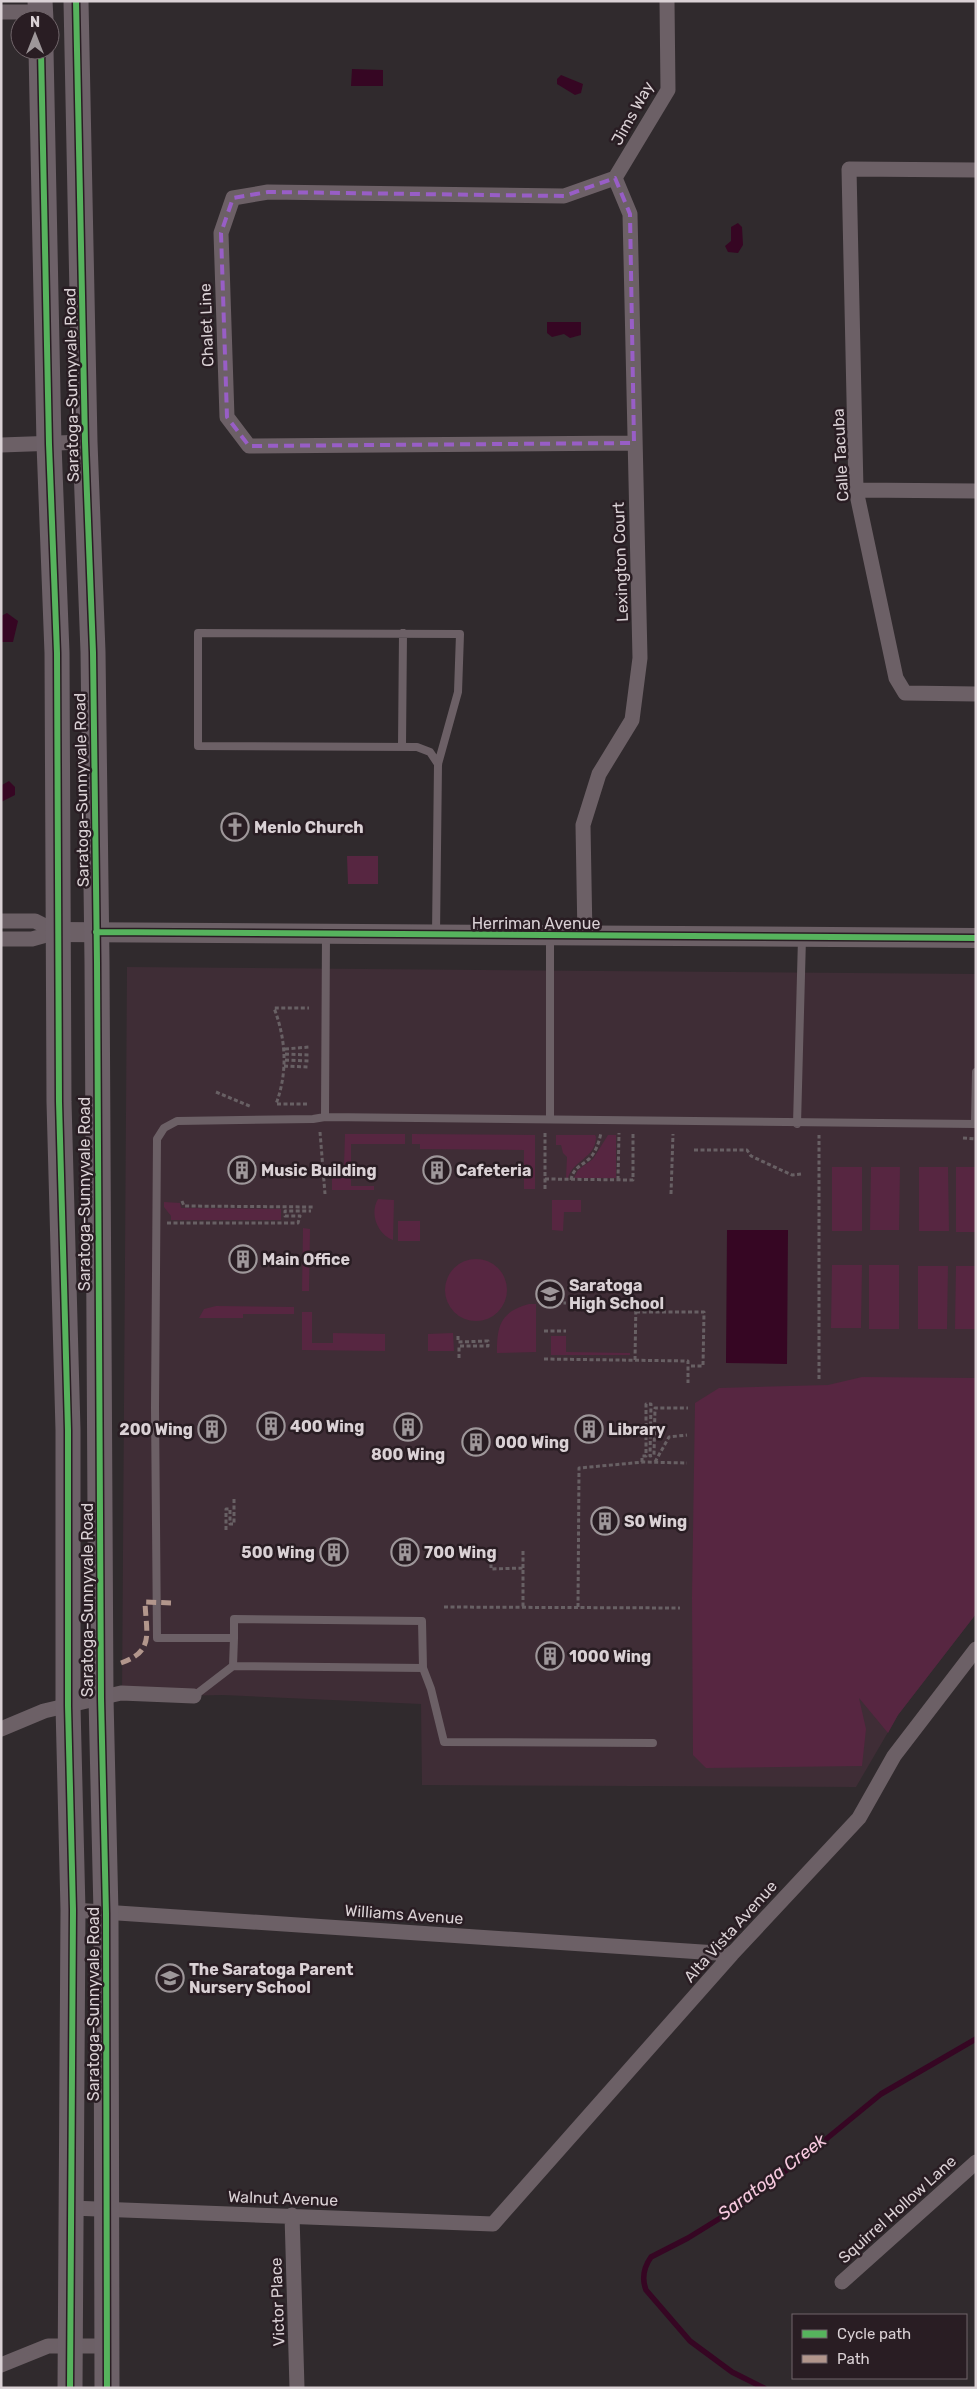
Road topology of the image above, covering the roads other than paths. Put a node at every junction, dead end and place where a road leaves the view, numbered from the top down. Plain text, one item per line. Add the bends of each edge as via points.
1 (76, 1) edge
2 (667, 1) edge
3 (41, 60) edge
4 (976, 170) edge
5 (615, 178) junction
6 (85, 442) junction
7 (634, 443) junction
8 (49, 444) junction
9 (1, 445) edge
10 (856, 490) junction
11 (976, 491) edge
12 (403, 633) junction
13 (976, 694) edge
14 (402, 746) junction
15 (438, 764) junction
16 (1, 921) edge
17 (58, 932) junction
18 (96, 932) junction
19 (326, 934) junction
20 (436, 936) junction
21 (550, 936) junction
22 (585, 937) junction
23 (802, 938) junction
24 (976, 938) edge
25 (1, 939) edge
26 (976, 1072) edge
27 (326, 1117) junction
28 (550, 1119) junction
29 (797, 1124) junction
30 (234, 1638) junction
31 (976, 1649) edge
32 (233, 1666) junction
33 (423, 1668) junction
34 (194, 1696) joint
35 (101, 1698) junction
36 (68, 1706) junction
37 (1, 1729) edge
38 (653, 1743) dead end
39 (73, 1910) junction
40 (106, 1913) junction
41 (732, 1954) junction
42 (976, 2162) edge
43 (71, 2208) junction
44 (107, 2209) junction
45 (292, 2215) junction
46 (493, 2224) joint
47 (842, 2282) dead end
48 (69, 2344) junction
49 (108, 2346) junction
50 (1, 2365) edge
51 (70, 2388) edge
52 (108, 2388) edge
53 (297, 2388) edge

1 - 6 main road, Saratoga-Sunnyvale Road
2 - 5 street, Jims Way via 668,90
3 - 8 main road, Saratoga-Sunnyvale Road
4 - 10 street, Calle Tacuba via 849,169
5 - 7 street, Lexington Court via 630,214
5 - 7 street, Chalet Line via 564,196 268,192 233,198 221,233 227,416 249,446
6 - 8 street
6 - 18 main road, Saratoga-Sunnyvale Road via 93,652
7 - 22 street, Lexington Court via 640,658 632,720 599,774 584,825
8 - 9 street
8 - 17 main road, Saratoga-Sunnyvale Road via 57,653
10 - 11 street
10 - 13 street, Calle Tacuba via 896,678 905,692
12 - 14 lane
12 - 14 lane via 198,633 198,746
12 - 15 lane via 460,634 458,692
14 - 15 lane via 430,752
15 - 20 lane
16 - 17 street via 34,921
17 - 18 street, Herriman Avenue
17 - 25 street via 32,939
17 - 36 main road, Saratoga-Sunnyvale Road via 68,1430
18 - 19 street, Herriman Avenue
18 - 35 main road, Saratoga-Sunnyvale Road
19 - 20 street, Herriman Avenue
19 - 27 lane
20 - 21 street, Herriman Avenue
21 - 22 street, Herriman Avenue
21 - 28 lane
22 - 23 street, Herriman Avenue
23 - 24 street, Herriman Avenue
23 - 29 lane
26 - 29 lane via 975,1124
27 - 28 lane
27 - 30 lane via 313,1120 177,1121 164,1128 157,1139 157,1638
28 - 29 lane
30 - 32 lane
30 - 33 lane via 234,1619 422,1621
31 - 41 street, Alta Vista Avenue via 894,1756 859,1818
32 - 33 lane
32 - 34 lane
33 - 38 lane via 444,1742
34 - 35 street via 128,1692
35 - 36 street
35 - 40 main road, Saratoga-Sunnyvale Road
36 - 37 street via 44,1711
36 - 39 main road, Saratoga-Sunnyvale Road
39 - 40 street, Williams Avenue
39 - 43 main road, Saratoga-Sunnyvale Road
40 - 41 street, Williams Avenue
40 - 44 main road, Saratoga-Sunnyvale Road
41 - 46 street, Alta Vista Avenue
42 - 47 street, Squirrel Hollow Lane
43 - 44 street, Walnut Avenue
43 - 48 main road, Saratoga-Sunnyvale Road
44 - 45 street, Walnut Avenue
44 - 49 main road, Saratoga-Sunnyvale Road
45 - 46 street, Walnut Avenue
45 - 53 street, Victor Place
48 - 49 street
48 - 50 street via 48,2346
48 - 51 main road, Saratoga-Sunnyvale Road
49 - 52 main road, Saratoga-Sunnyvale Road

